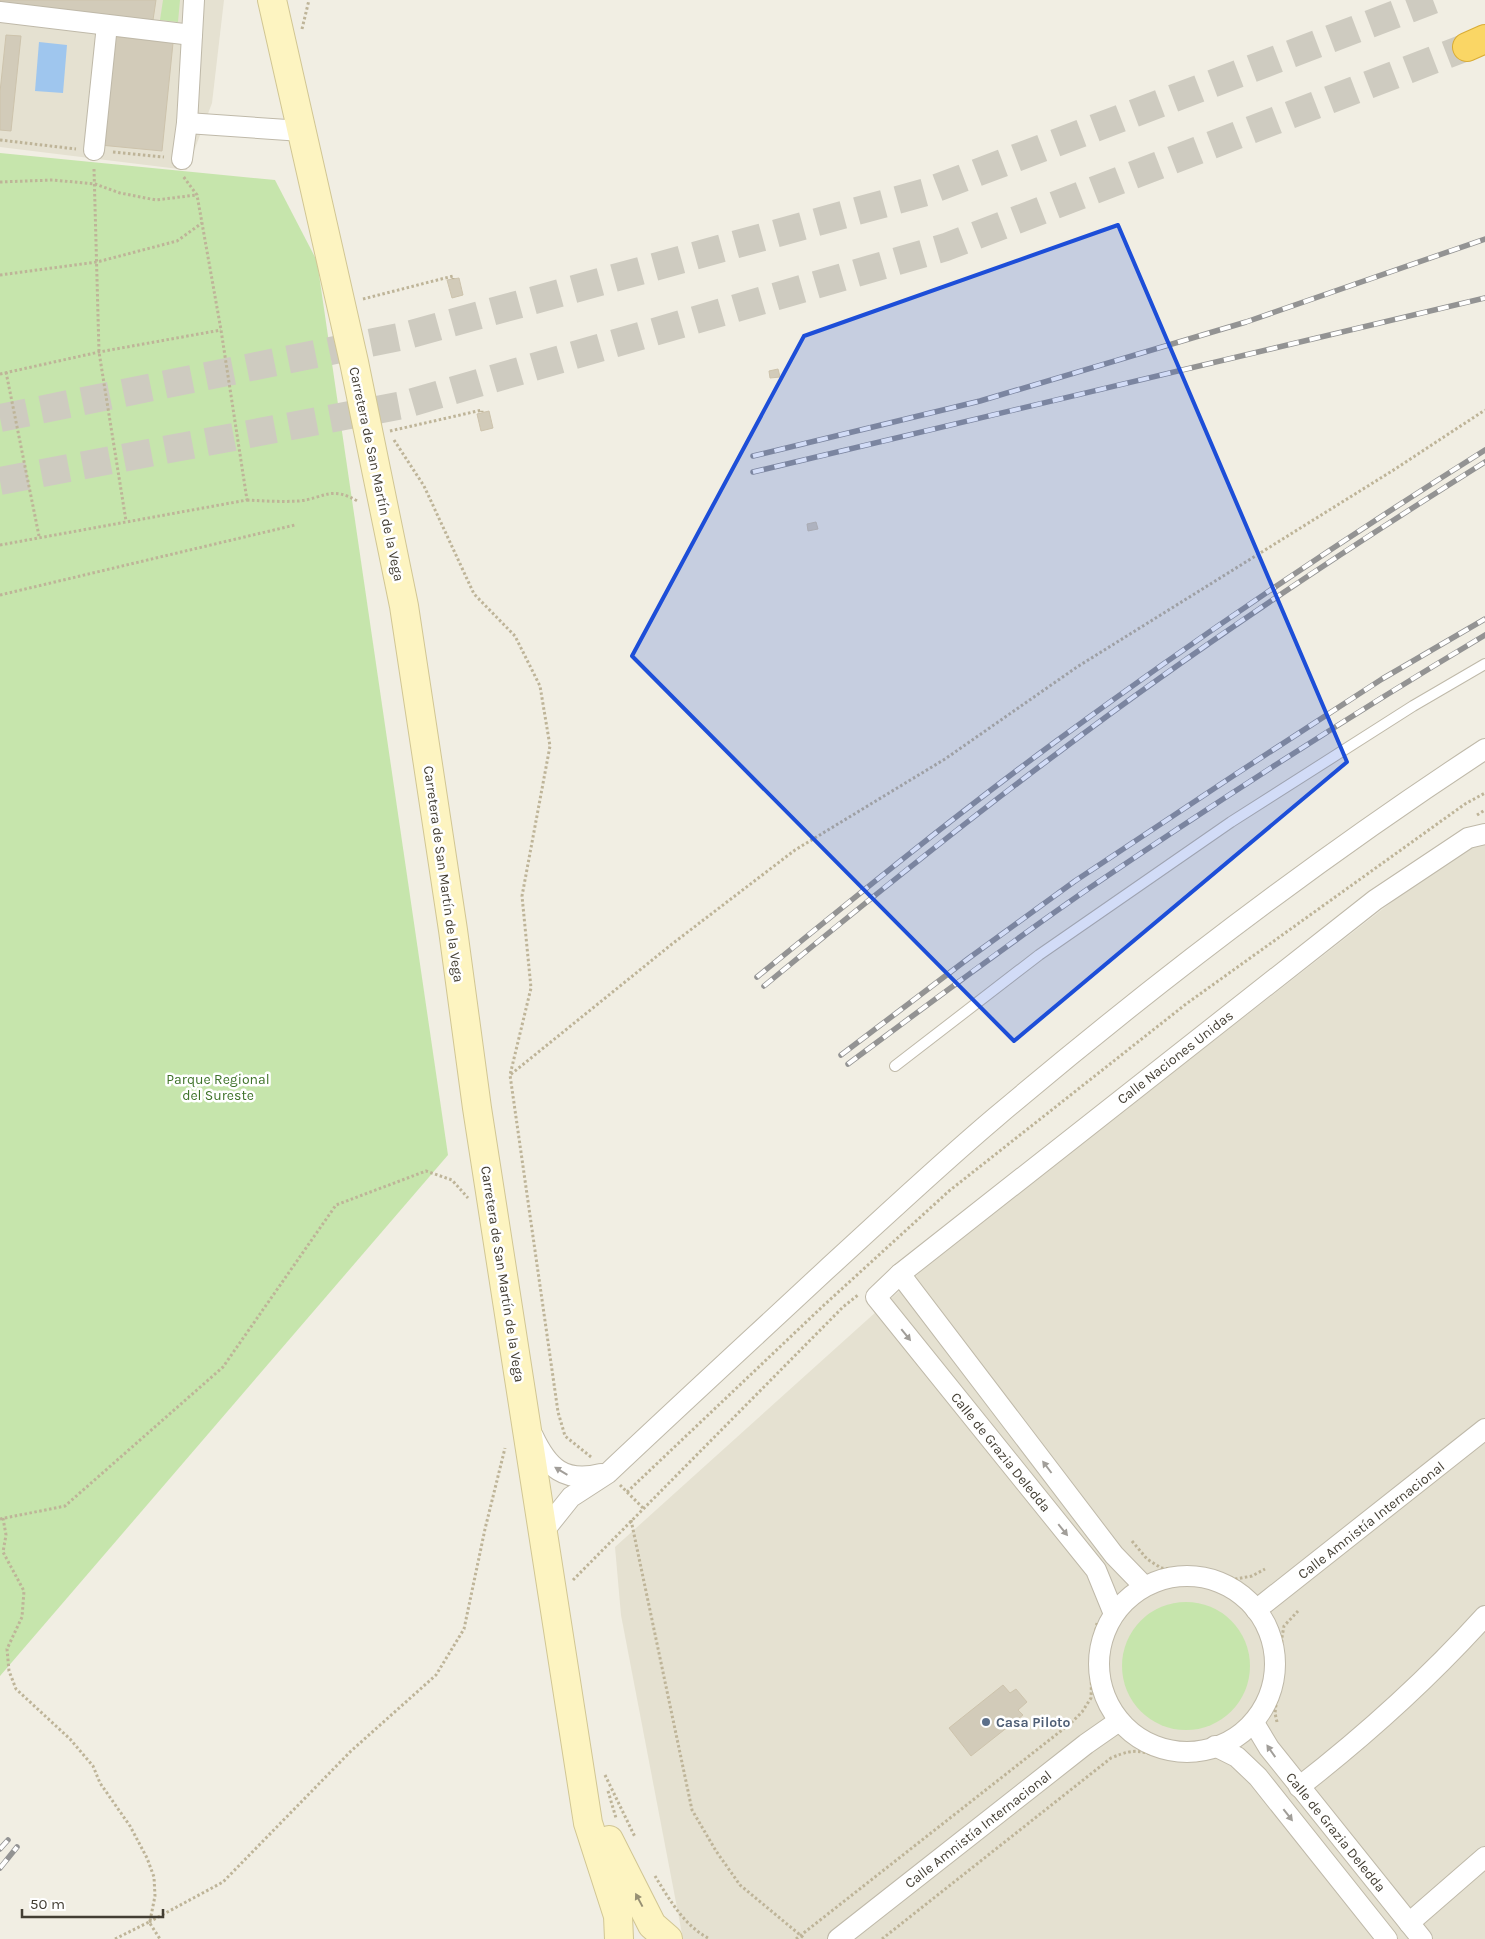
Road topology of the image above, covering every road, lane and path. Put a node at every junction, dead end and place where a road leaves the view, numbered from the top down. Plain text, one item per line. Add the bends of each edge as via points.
1 (194, 0) edge
2 (272, 0) edge
3 (309, 0) edge
4 (0, 12) edge
5 (107, 24) junction
6 (192, 35) junction
7 (300, 37) dead end
8 (187, 123) junction
9 (302, 131) junction
10 (94, 150) joint
11 (182, 159) joint
12 (0, 182) edge
13 (95, 184) junction
14 (196, 195) junction
15 (202, 223) junction
16 (97, 262) junction
17 (0, 274) edge
18 (453, 279) dead end
19 (341, 304) junction
20 (221, 330) junction
21 (98, 352) junction
22 (6, 372) junction
23 (0, 374) edge
24 (1485, 410) edge
25 (482, 412) dead end
26 (247, 500) junction
27 (386, 518) junction
28 (126, 521) junction
29 (295, 525) dead end
30 (39, 536) junction
31 (0, 545) edge
32 (0, 594) edge
33 (1485, 664) edge
34 (1485, 749) edge
35 (1485, 793) edge
36 (1485, 834) edge
37 (895, 1066) dead end
38 (510, 1075) junction
39 (469, 1208) dead end
40 (900, 1274) junction
41 (876, 1297) joint
42 (526, 1422) junction
43 (1485, 1429) edge
44 (507, 1442) dead end
45 (602, 1467) junction
46 (627, 1492) dead end
47 (643, 1508) dead end
48 (2, 1518) edge
49 (631, 1520) junction
50 (543, 1532) junction
51 (1132, 1541) dead end
52 (1266, 1569) dead end
53 (1144, 1586) junction
54 (571, 1589) dead end
55 (1256, 1610) junction
56 (1298, 1611) dead end
57 (1485, 1616) edge
58 (1105, 1617) junction
59 (1119, 1721) junction
60 (1254, 1723) junction
61 (1280, 1731) dead end
62 (1210, 1753) junction
63 (578, 1754) junction
64 (602, 1768) dead end
65 (1299, 1786) junction
66 (636, 1838) dead end
67 (1485, 1857) edge
68 (654, 1874) dead end
69 (149, 1922) junction
70 (1409, 1923) junction
71 (802, 1934) junction
72 (115, 1939) edge
73 (160, 1939) edge
74 (619, 1939) edge
75 (668, 1939) edge
76 (710, 1939) edge
77 (796, 1939) edge
78 (805, 1939) edge
79 (838, 1939) edge
80 (882, 1939) edge
81 (1387, 1939) edge
82 (1422, 1939) edge

1 - 6 street
2 - 9 street, Carretera de San Martín de la Vega
3 - 7 path
4 - 5 street
5 - 6 street
5 - 10 street
6 - 8 street
8 - 9 street
8 - 11 street
9 - 19 street, Carretera de San Martín de la Vega
10 - 13 path
11 - 14 path via 183,176
12 - 13 path via 53,180
13 - 14 path via 156,200
13 - 16 path
14 - 15 path
15 - 16 path via 176,241
15 - 20 path
16 - 17 path
16 - 21 path
18 - 19 path via 453,276
19 - 27 street, Carretera de San Martín de la Vega
20 - 21 path
20 - 26 path
21 - 22 path
21 - 28 path
22 - 23 path
22 - 30 path
24 - 38 path via 1078,667 945,759 794,850
25 - 38 path via 388,431 424,486 474,594 516,636 540,686 550,746 522,896 531,988
26 - 27 path via 300,500 330,492 347,495
26 - 28 path
27 - 42 street, Carretera de San Martín de la Vega via 404,606 453,930 476,1108
28 - 30 path
29 - 32 path
30 - 31 path
33 - 37 lane via 1231,822 1039,955
34 - 45 street via 1393,810 1226,931 1075,1052 994,1118
35 - 46 path via 1465,804 1186,1004 949,1191
36 - 40 street, Calle Naciones Unidas via 1468,838 1375,900
38 - 45 path via 558,1412 565,1436
39 - 48 path via 468,1198 452,1180 426,1171 336,1205 223,1367 65,1506
40 - 41 street, Calle Naciones Unidas
53 -> 40 street, Calle de Grazia Deledda via 1114,1555
41 -> 58 street, Calle de Grazia Deledda via 1096,1570
45 -> 42 street via 578,1478 560,1472 541,1453
42 - 50 street, Carretera de San Martín de la Vega
43 - 55 street, Calle Amnistía Internacional
44 - 69 path via 464,1629 436,1675 351,1751 223,1882
45 - 50 street via 571,1497
47 - 49 path
48 - 69 path via 6,1535 3,1552 24,1591 22,1617 7,1649 12,1680 16,1689 70,1738 93,1766 100,1783 130,1826 154,1877 156,1896
49 - 54 path via 573,1580
49 - 71 path via 692,1810 740,1885
50 - 63 street, Carretera de San Martín de la Vega
51 - 52 path via 1147,1559 1161,1568 1236,1578 1252,1576
53 - 55 street via 1168,1577 1193,1576 1218,1581 1240,1593
53 - 58 street
55 - 60 street via 1272,1638 1276,1667 1270,1697
56 - 61 path via 1284,1626 1282,1637 1274,1713
57 - 65 street via 1424,1680
58 - 59 street via 1099,1668 1105,1696
58 - 71 path via 1092,1658 1091,1698 1082,1712
59 - 62 street via 1142,1741 1171,1752
59 - 79 street, Calle Amnistía Internacional
60 - 62 street
65 -> 60 street, Calle de Grazia Deledda
62 - 80 path via 1165,1757 1139,1750 1112,1758
62 -> 81 street, Calle de Grazia Deledda via 1237,1757 1258,1777
63 - 74 street, Carretera de San Martín de la Vega via 588,1823 618,1916
75 -> 63 street, Carretera de San Martín de la Vega via 652,1925 612,1849
64 - 66 path
65 - 70 street, Calle de Grazia Deledda
67 - 70 street
68 - 76 path via 689,1924
69 - 72 path
69 - 73 path
70 - 82 street, Calle de Grazia Deledda
71 - 77 path
71 - 78 path

